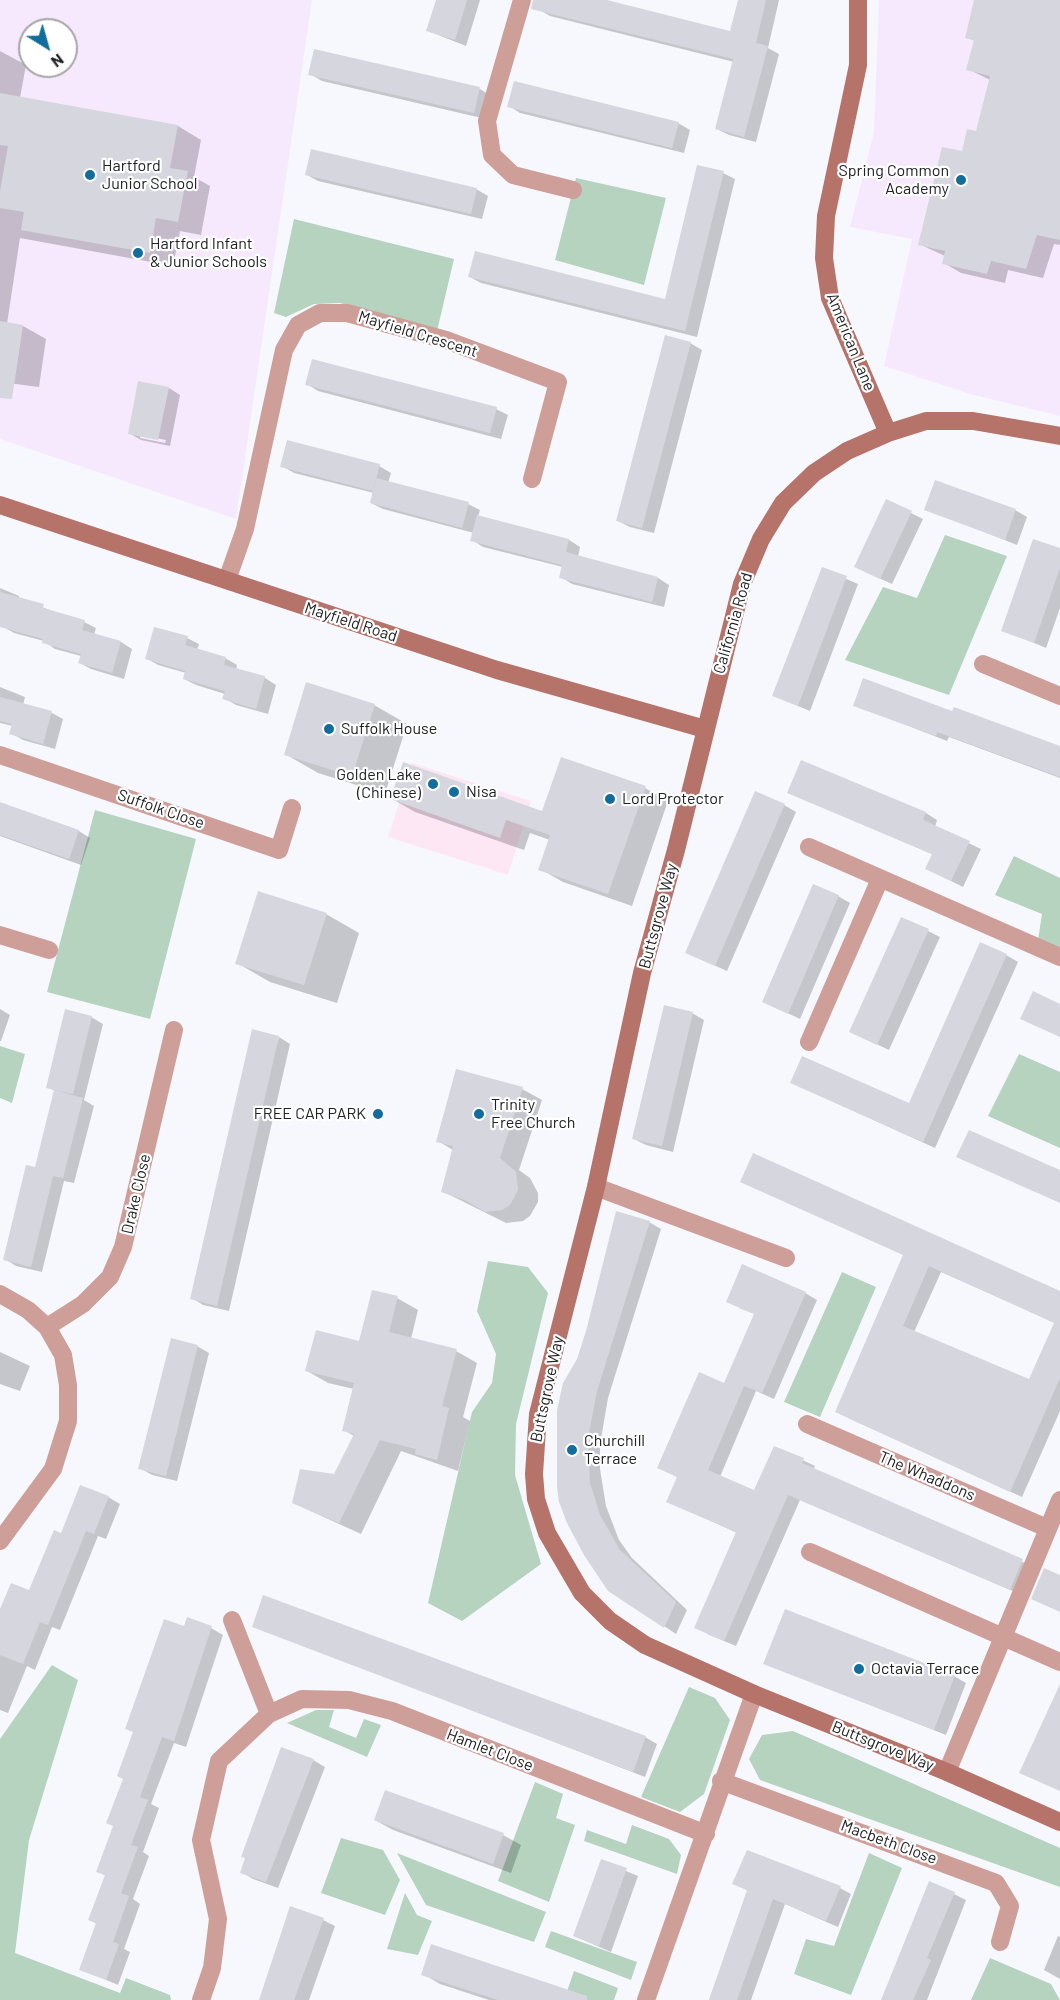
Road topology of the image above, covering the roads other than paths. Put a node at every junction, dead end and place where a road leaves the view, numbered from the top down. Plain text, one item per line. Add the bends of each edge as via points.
1 (522, 0) edge
2 (858, 0) edge
3 (573, 190) dead end
4 (888, 433) junction
5 (1060, 436) edge
6 (532, 479) dead end
7 (0, 506) edge
8 (227, 580) junction
9 (983, 664) dead end
10 (1059, 704) edge
11 (705, 729) junction
12 (0, 755) edge
13 (292, 808) dead end
14 (809, 847) dead end
15 (880, 879) junction
16 (0, 935) edge
17 (49, 950) dead end
18 (1060, 957) edge
19 (174, 1030) dead end
20 (809, 1042) dead end
21 (596, 1187) junction
22 (786, 1258) dead end
23 (0, 1294) edge
24 (47, 1327) junction
25 (807, 1424) dead end
26 (1060, 1500) edge
27 (1047, 1528) junction
28 (0, 1541) edge
29 (810, 1552) dead end
30 (232, 1620) dead end
31 (1005, 1638) junction
32 (1060, 1662) edge
33 (754, 1694) junction
34 (269, 1714) junction
35 (947, 1772) junction
36 (721, 1780) junction
37 (1060, 1822) edge
38 (706, 1834) junction
39 (1000, 1942) dead end
40 (201, 2000) edge
41 (646, 2000) edge

1 - 3 street via 487,121 492,155 513,175
2 - 4 street, American Lane via 858,65 826,216 824,258 831,298
4 - 5 street, California Road via 926,421 973,422
4 - 11 street, California Road via 847,451 814,473 783,504 761,539 741,584
6 - 8 street, Mayfield Crescent via 558,382 446,340 347,312 320,313 298,326 284,350 245,529
7 - 8 street, Mayfield Road
8 - 11 street, Mayfield Road via 497,670
9 - 10 street
11 - 21 street, Buttsgrove Way via 642,973
12 - 13 street, Suffolk Close via 279,850
14 - 15 street
15 - 18 street
15 - 20 street
16 - 17 street
19 - 24 street, Drake Close via 119,1257 110,1277 83,1304
21 - 22 street
21 - 33 street, Buttsgrove Way via 538,1414 534,1444 536,1499 561,1560 582,1593 610,1621 654,1650
23 - 24 street
24 - 28 street via 63,1355 68,1421 53,1469
25 - 27 street, The Whaddons
26 - 27 street
27 - 31 street
29 - 31 street
30 - 34 street
31 - 32 street
31 - 35 street
33 - 35 street, Buttsgrove Way
33 - 36 street
34 - 38 street, Hamlet Close via 302,1699 349,1700 392,1712
34 - 40 street, Hamlet Close via 219,1761 201,1840 218,1920 212,1968
35 - 37 street, Buttsgrove Way
36 - 38 street
36 - 39 street, Macbeth Close via 996,1883 1010,1906
38 - 41 street

